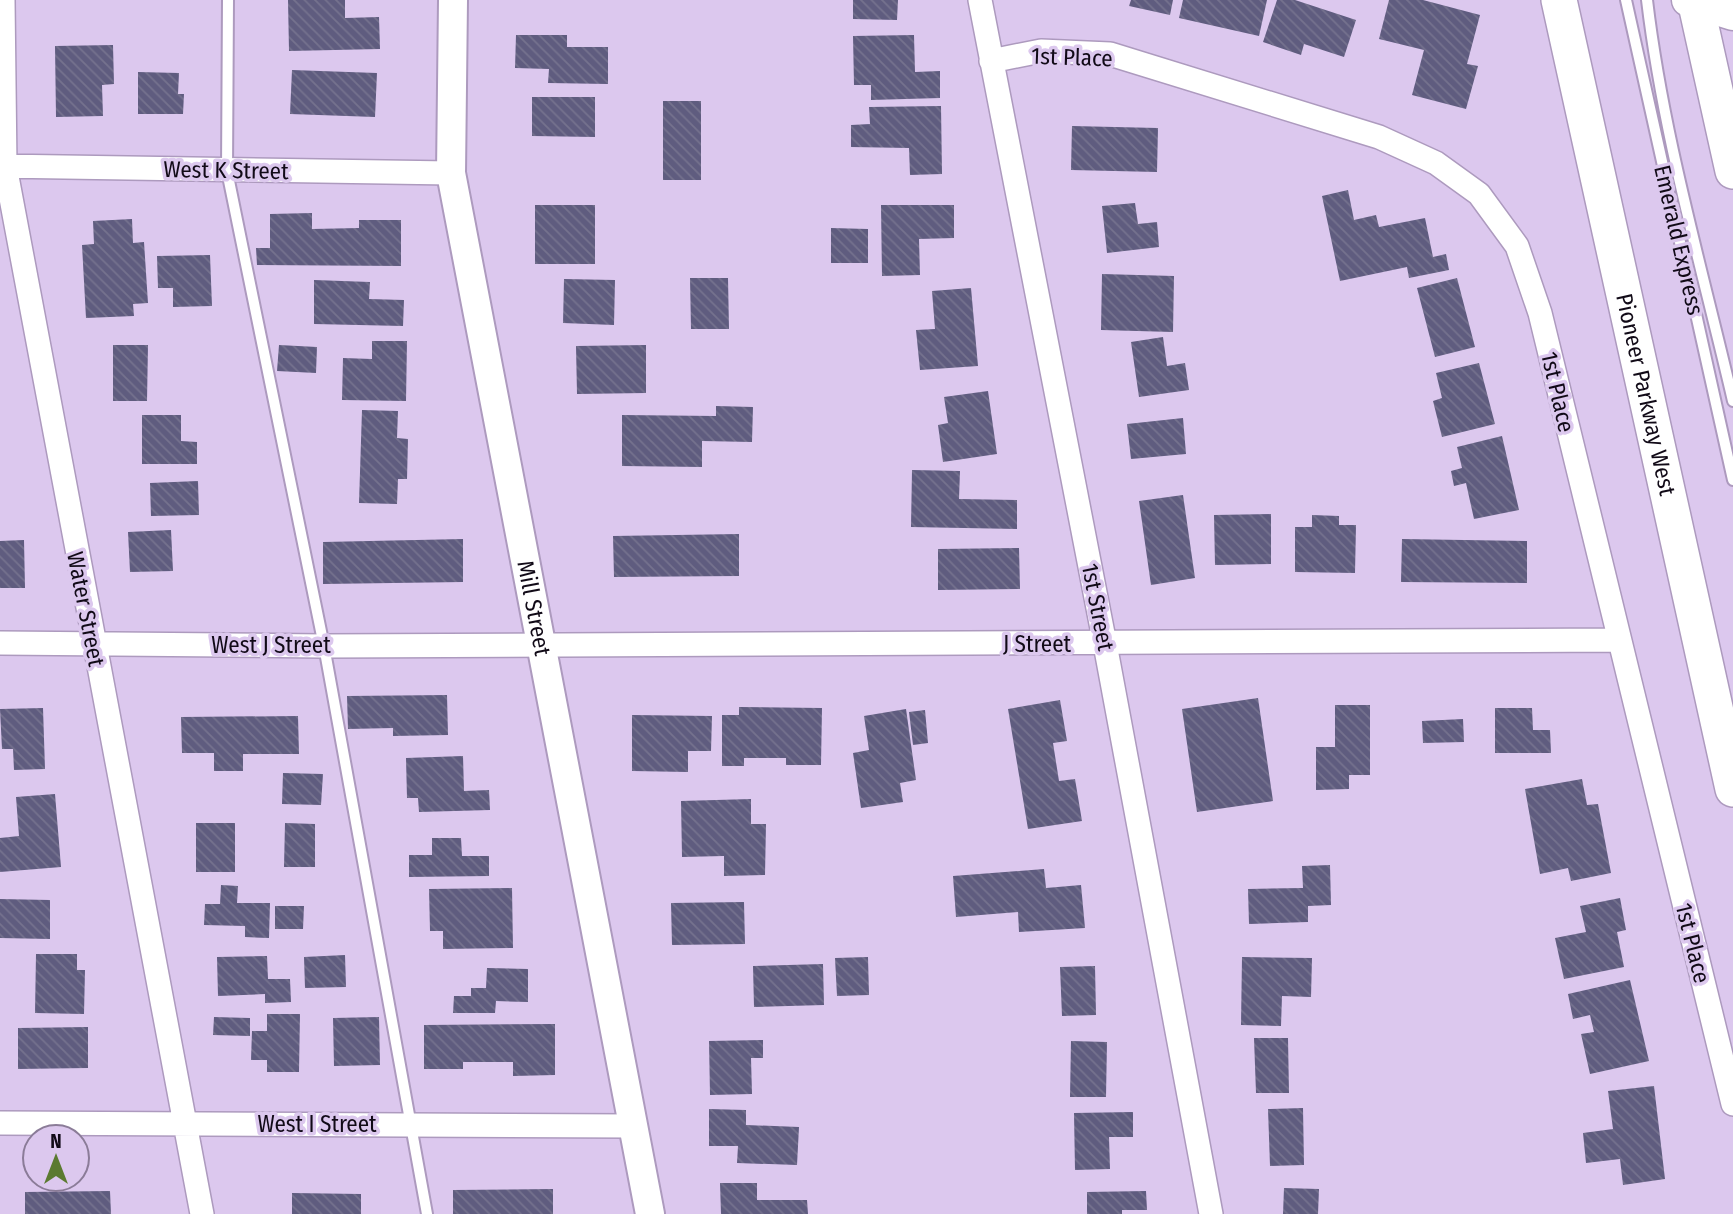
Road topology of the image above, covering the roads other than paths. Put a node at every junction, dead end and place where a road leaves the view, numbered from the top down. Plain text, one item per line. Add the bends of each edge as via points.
1 (4, 0) edge
2 (228, 0) edge
3 (453, 0) edge
4 (979, 0) edge
5 (1559, 0) edge
6 (1626, 0) edge
7 (1647, 0) edge
8 (1693, 1) edge
9 (1733, 14) edge
10 (991, 61) junction
11 (1731, 154) edge
12 (2, 166) edge
13 (227, 171) junction
14 (451, 173) junction
15 (1733, 401) edge
16 (1733, 480) edge
17 (1617, 640) junction
18 (0, 643) edge
19 (92, 643) junction
20 (1105, 644) junction
21 (541, 645) junction
22 (324, 646) junction
23 (1733, 789) edge
24 (1733, 1104) edge
25 (0, 1123) edge
26 (184, 1124) junction
27 (411, 1125) junction
28 (634, 1126) junction
29 (201, 1214) edge
30 (427, 1214) edge
31 (650, 1214) edge
32 (1211, 1214) edge

1 - 12 street, Water Street
2 - 13 lane
3 - 14 street, Mill Street
4 - 10 street, 1st Street
5 - 23 main road, Pioneer Parkway West
6 - 16 lane, Emerald Express
7 - 15 lane, Emerald Express via 1661,88
8 - 9 main road
8 - 11 main road
10 - 17 street, 1st Place via 1041,51 1110,54 1379,137 1436,163 1479,194 1517,246 1540,313
10 - 20 street, 1st Street
12 - 13 street, West K Street
12 - 19 street, Water Street
13 - 14 street, West K Street
13 - 22 lane
14 - 21 street, Mill Street
17 - 20 street, J Street
17 - 24 street, 1st Place
18 - 19 street, West J Street
19 - 22 street, West J Street
19 - 26 street, Water Street
20 - 21 street, J Street
20 - 32 street, 1st Street
21 - 22 street, West J Street
21 - 28 street, Mill Street
22 - 27 lane
25 - 26 street, West I Street
26 - 27 street, West I Street
26 - 29 street, Water Street
27 - 28 street, West I Street
27 - 30 lane
28 - 31 street, Mill Street

